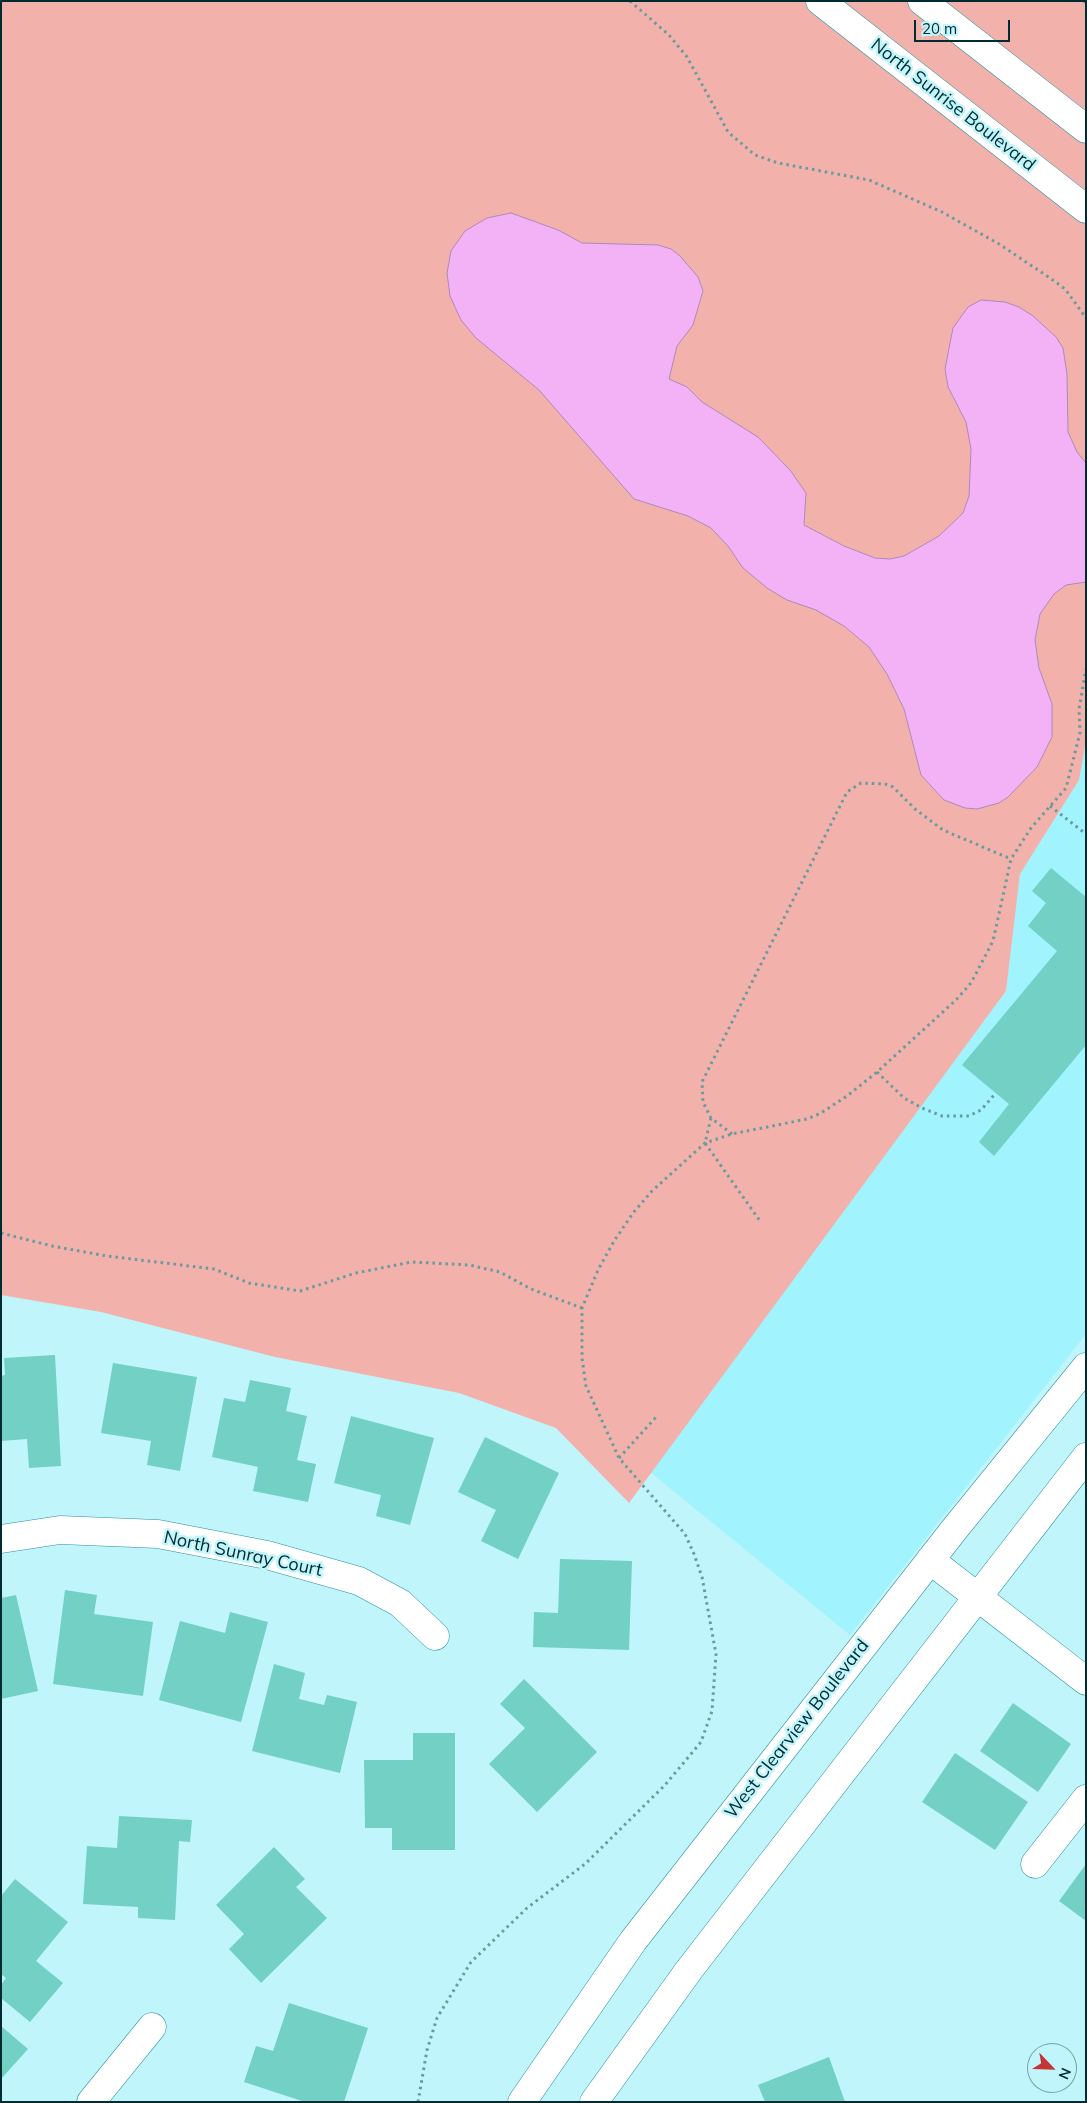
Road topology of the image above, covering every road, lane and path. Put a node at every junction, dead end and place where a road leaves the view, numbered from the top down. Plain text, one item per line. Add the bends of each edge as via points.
1 (630, 1) edge
2 (820, 1) edge
3 (922, 1) edge
4 (1086, 129) edge
5 (1086, 209) edge
6 (1086, 318) edge
7 (1086, 669) edge
8 (1050, 806) junction
9 (1086, 834) edge
10 (1011, 859) junction
11 (877, 1072) junction
12 (995, 1094) dead end
13 (711, 1118) junction
14 (732, 1134) junction
15 (705, 1143) junction
16 (760, 1221) dead end
17 (1, 1233) edge
18 (582, 1308) junction
19 (1086, 1367) edge
20 (656, 1416) dead end
21 (1086, 1457) edge
22 (619, 1458) junction
23 (1, 1539) edge
24 (930, 1560) junction
25 (977, 1596) junction
26 (435, 1636) dead end
27 (1086, 1681) edge
28 (1086, 1799) edge
29 (1035, 1864) dead end
30 (152, 2026) dead end
31 (91, 2102) edge
32 (418, 2102) edge
33 (522, 2102) edge
34 (594, 2102) edge

1 - 6 path via 669,35 688,57 728,132 755,155 778,163 869,180 942,212 999,244 1065,289
2 - 5 street, North Sunrise Boulevard
3 - 4 street
7 - 8 path via 1074,761 1066,788
8 - 9 path
8 - 10 path
10 - 11 path via 1000,918 978,974 956,1000
10 - 13 path via 943,830 893,787 869,782 854,786 847,792 702,1082 703,1102
11 - 12 path via 904,1098 942,1116 969,1116 981,1110
11 - 14 path via 821,1113
13 - 14 path
13 - 15 path
14 - 15 path
15 - 16 path
15 - 18 path via 652,1191 633,1213 598,1270
17 - 18 path via 107,1256 214,1269 248,1283 300,1290 356,1273 412,1262 469,1265 500,1272 531,1289
18 - 22 path via 580,1335 586,1386
19 - 24 street, West Clearview Boulevard
20 - 22 path
21 - 25 street
22 - 32 path via 685,1534 694,1554 702,1577 716,1654 712,1711 701,1742 665,1785 585,1864 527,1908 471,1962 437,2018 426,2050
23 - 26 street, North Sunray Court via 60,1530 158,1534 268,1555 359,1581 400,1603
24 - 25 street
24 - 33 street, West Clearview Boulevard via 633,1941
25 - 27 street
25 - 34 street via 689,1970
28 - 29 street
30 - 31 street

